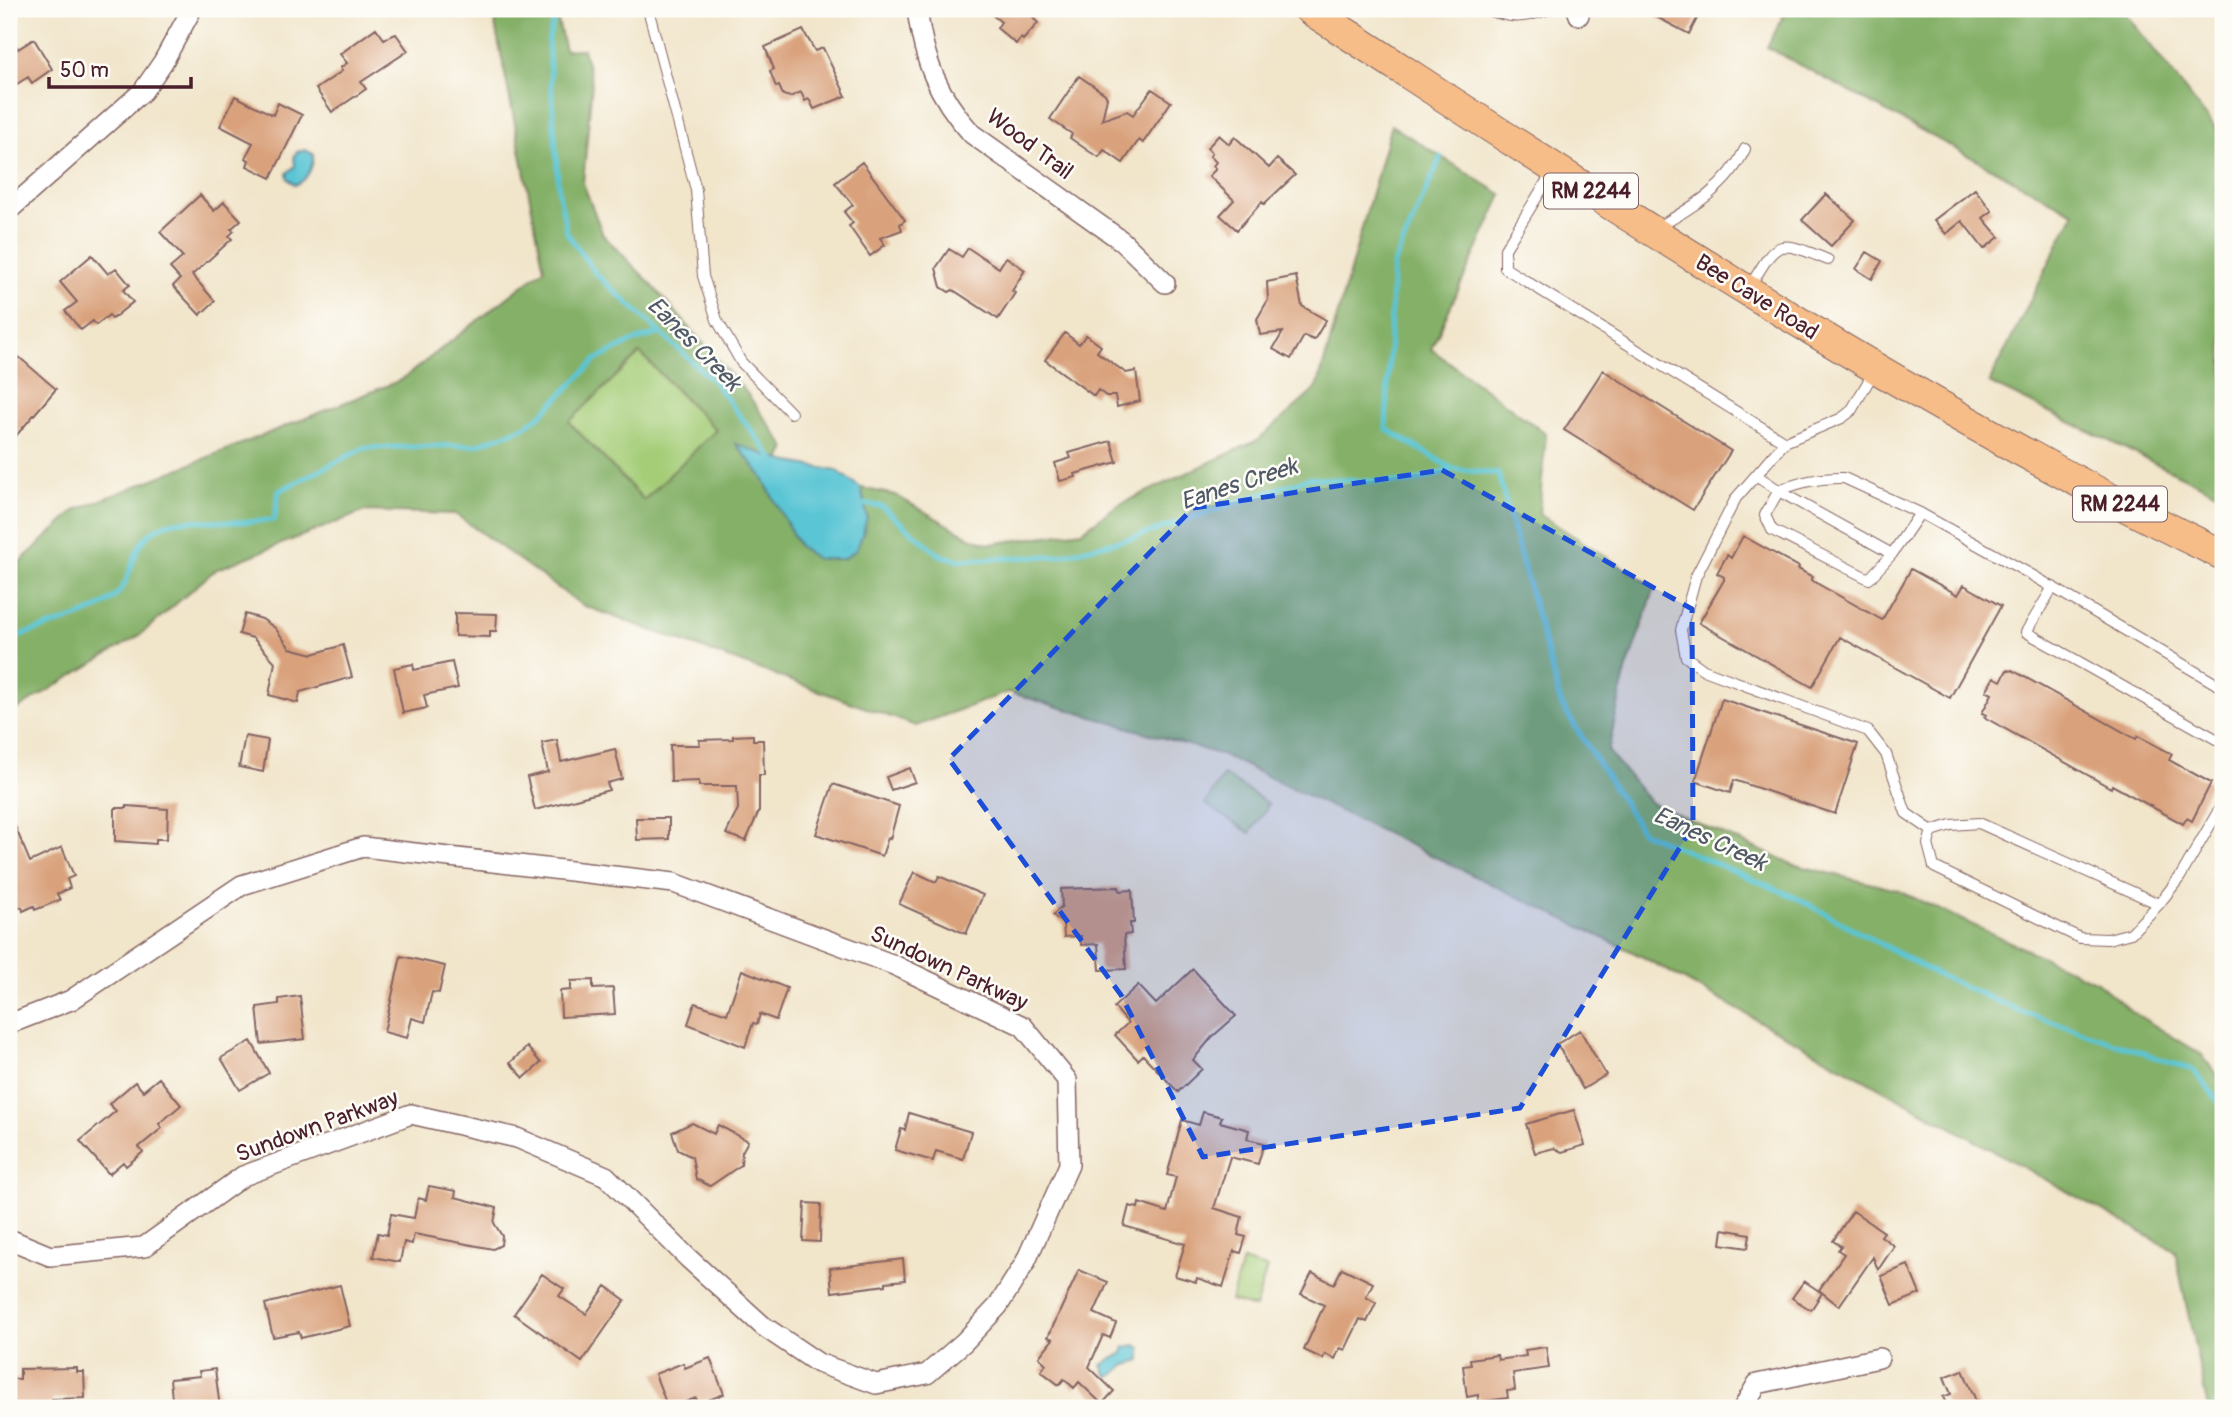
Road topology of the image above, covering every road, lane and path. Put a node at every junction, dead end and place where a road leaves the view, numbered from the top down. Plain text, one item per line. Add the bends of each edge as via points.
1 (192, 9) edge
2 (648, 9) edge
3 (917, 9) edge
4 (1309, 9) edge
5 (1484, 9) edge
6 (1550, 9) edge
7 (1745, 149) dead end
8 (1555, 168) junction
9 (9, 210) edge
10 (1651, 231) junction
11 (1828, 260) dead end
12 (1165, 283) dead end
13 (1746, 291) junction
14 (1876, 370) junction
15 (791, 412) dead end
16 (1785, 442) junction
17 (1756, 475) junction
18 (1779, 490) junction
19 (1920, 513) junction
20 (1892, 554) junction
21 (2223, 555) edge
22 (2053, 587) junction
23 (2223, 688) edge
24 (2223, 743) edge
25 (2223, 803) edge
26 (1932, 831) junction
27 (2159, 904) junction
28 (9, 1024) edge
29 (9, 1239) edge
30 (1879, 1358) dead end
31 (1743, 1408) edge

1 - 9 street via 143,91
2 - 15 lane via 696,190 703,276 717,320 741,362
3 - 12 street, Wood Trail via 930,69 972,134 1122,242
4 - 8 main road, Bee Cave Road / RM 2244
5 - 6 lane via 1522,18
7 - 10 lane via 1719,186 1702,201
8 - 10 main road, Bee Cave Road / RM 2244
8 - 16 lane via 1505,249 1505,268
10 - 13 main road, Bee Cave Road / RM 2244
11 - 13 lane via 1793,246 1777,248
13 - 14 main road, Bee Cave Road / RM 2244
14 - 16 lane via 1842,418
14 - 21 main road, Bee Cave Road / RM 2244 via 2053,469
16 - 17 lane
17 - 18 lane
17 - 26 lane via 1736,498 1696,576 1681,630 1686,657 1704,670 1868,731 1886,754 1906,813
18 - 19 lane via 1815,478 1844,478
18 - 20 lane
18 - 20 lane via 1765,515 1772,530 1868,579
19 - 20 lane
19 - 22 lane
22 - 23 lane
22 - 24 lane via 2026,632
25 - 27 lane
26 - 27 lane via 1979,823
26 - 27 lane via 1928,844 1934,867 2080,938 2108,939 2132,933
28 - 29 street, Sundown Parkway via 72,1000 242,885 363,847 674,883 894,965 1023,1026 1067,1080 1069,1165 1026,1263 998,1306 928,1374 876,1384 818,1363 762,1326 606,1176 517,1138 411,1114 243,1176 144,1248 50,1256
30 - 31 street via 1757,1384

